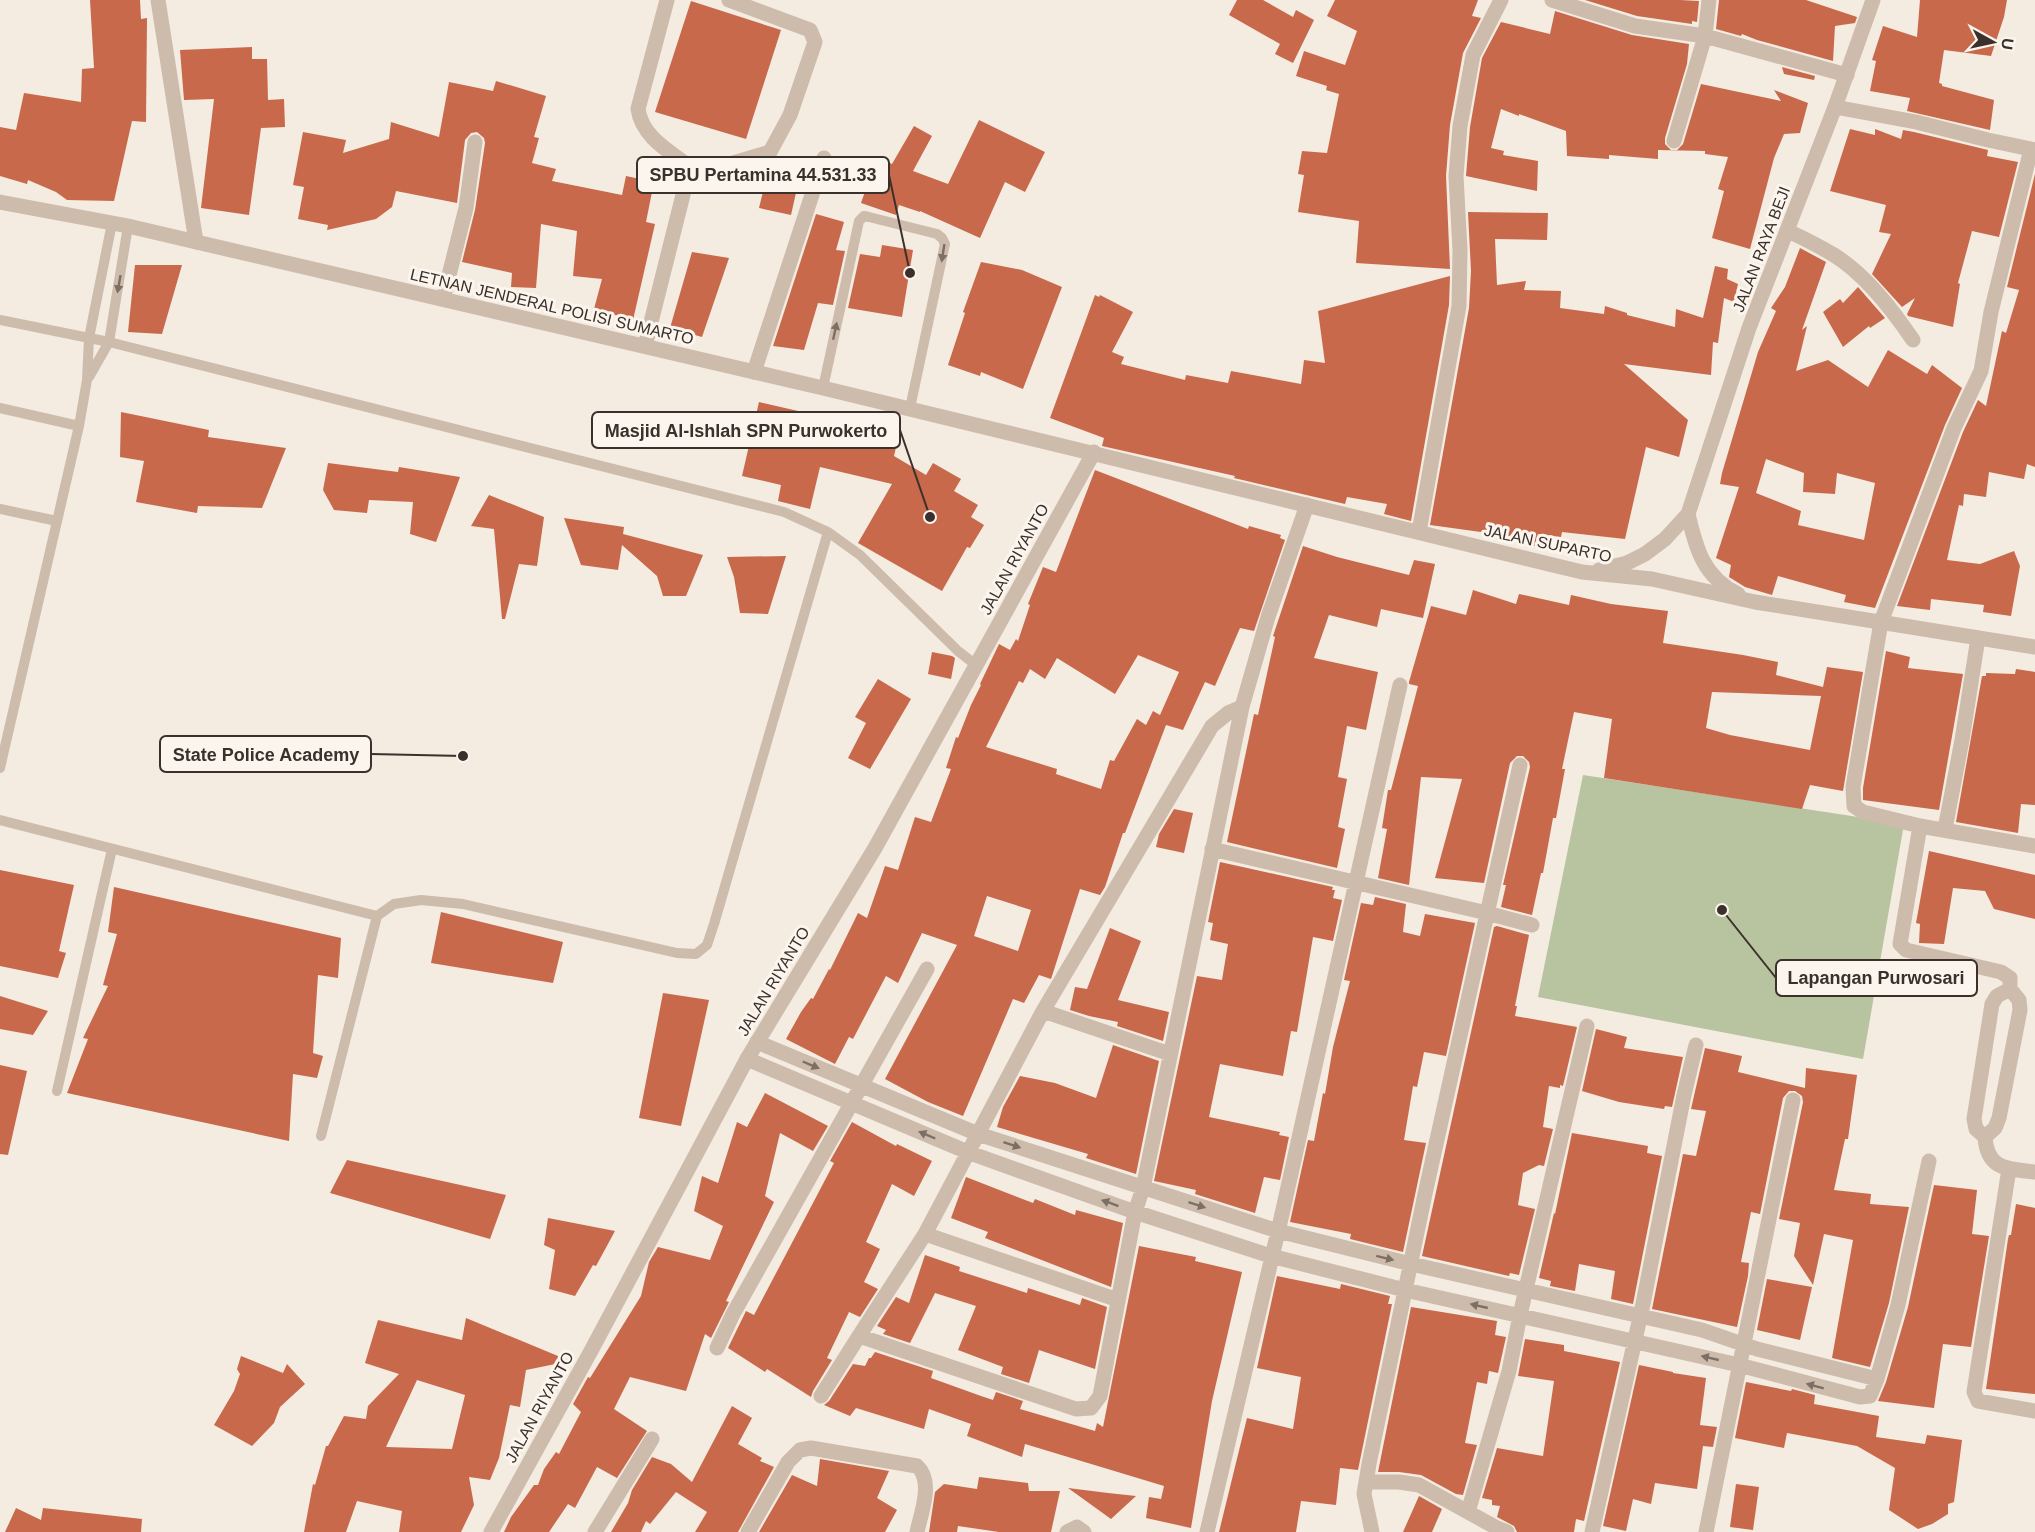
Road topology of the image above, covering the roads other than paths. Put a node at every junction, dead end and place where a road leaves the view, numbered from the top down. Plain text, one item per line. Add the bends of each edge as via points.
1 (158, 0) edge
2 (667, 0) edge
3 (729, 0) edge
4 (1502, 0) edge
5 (1552, 0) edge
6 (1709, 0) edge
7 (1873, 0) edge
8 (1705, 36) junction
9 (1847, 75) junction
10 (1835, 107) junction
11 (1674, 141) dead end
12 (475, 142) dead end
13 (2033, 149) edge
14 (824, 158) dead end
15 (690, 167) junction
16 (0, 202) edge
17 (112, 223) junction
18 (128, 226) junction
19 (1788, 231) junction
20 (196, 242) junction
21 (443, 299) junction
22 (0, 320) edge
23 (89, 338) junction
24 (1913, 340) dead end
25 (109, 342) junction
26 (645, 346) junction
27 (754, 372) junction
28 (87, 380) junction
29 (823, 388) junction
30 (0, 408) edge
31 (910, 408) junction
32 (79, 426) junction
33 (1094, 452) junction
34 (1307, 505) junction
35 (0, 509) edge
36 (1688, 514) junction
37 (57, 521) junction
38 (828, 532) junction
39 (1419, 532) junction
40 (1582, 572) junction
41 (1755, 602) junction
42 (1881, 622) junction
43 (1978, 638) junction
44 (2035, 646) edge
45 (976, 665) junction
46 (1400, 685) dead end
47 (1242, 707) junction
48 (1520, 765) dead end
49 (0, 768) edge
50 (0, 820) edge
51 (1920, 826) junction
52 (1945, 829) junction
53 (2035, 846) edge
54 (112, 849) junction
55 (1212, 849) junction
56 (1356, 883) junction
57 (1487, 913) junction
58 (377, 916) junction
59 (1532, 925) dead end
60 (927, 969) dead end
61 (2010, 989) junction
62 (1043, 1011) junction
63 (1587, 1026) dead end
64 (757, 1042) junction
65 (1696, 1045) dead end
66 (1170, 1054) junction
67 (747, 1059) junction
68 (861, 1086) junction
69 (57, 1091) dead end
70 (1793, 1100) dead end
71 (852, 1103) junction
72 (978, 1134) junction
73 (321, 1136) dead end
74 (1984, 1137) junction
75 (970, 1153) junction
76 (1929, 1161) dead end
77 (2010, 1169) junction
78 (2035, 1172) edge
79 (1143, 1188) junction
80 (1134, 1212) junction
81 (1278, 1231) junction
82 (925, 1234) junction
83 (1271, 1256) junction
84 (1411, 1264) junction
85 (1405, 1290) junction
86 (1525, 1290) junction
87 (1118, 1300) junction
88 (1520, 1315) junction
89 (1639, 1316) junction
90 (859, 1336) junction
91 (1634, 1341) junction
92 (1743, 1343) junction
93 (717, 1348) dead end
94 (1739, 1365) junction
95 (1878, 1379) junction
96 (821, 1396) dead end
97 (2035, 1412) edge
98 (652, 1439) dead end
99 (1366, 1482) junction
100 (1468, 1512) junction
101 (491, 1532) edge
102 (595, 1532) edge
103 (748, 1532) edge
104 (917, 1532) edge
105 (1067, 1532) edge
106 (1084, 1532) edge
107 (1207, 1532) edge
108 (1372, 1532) edge
109 (1508, 1532) edge
110 (1592, 1532) edge
111 (1706, 1532) edge

1 - 20 street
2 - 15 street via 638,109 645,131
3 - 15 street via 810,30 815,42 790,115 771,152 723,166
4 - 39 street via 1473,55 1460,126 1456,176 1459,306
5 - 8 street via 1635,26
6 - 8 street
7 - 9 street, JALAN RAYA BEJI
8 - 9 street
8 - 11 street
9 - 10 street, JALAN RAYA BEJI
10 - 13 street
10 - 19 street, JALAN RAYA BEJI
12 - 21 street via 466,208
13 - 42 street via 1991,312 1982,371 1954,428
14 - 27 street
15 - 26 street
16 - 17 street, LETNAN JENDERAL POLISI SUMARTO
17 - 18 street, LETNAN JENDERAL POLISI SUMARTO
17 - 23 lane
18 - 20 street, LETNAN JENDERAL POLISI SUMARTO
18 -> 25 lane
19 - 24 street via 1836,256 1864,280
19 - 36 street, JALAN RAYA BEJI via 1749,328
20 - 21 street, LETNAN JENDERAL POLISI SUMARTO
21 - 26 street, LETNAN JENDERAL POLISI SUMARTO
22 - 23 lane
23 - 25 lane
23 - 28 lane
25 - 28 lane
25 - 38 lane via 784,512
26 - 27 street, LETNAN JENDERAL POLISI SUMARTO
27 - 29 street, LETNAN JENDERAL POLISI SUMARTO
28 - 32 lane
29 - 31 street, LETNAN JENDERAL POLISI SUMARTO
29 -> 31 lane via 859,221 869,217 937,234 945,244
30 - 32 lane
31 - 33 street, LETNAN JENDERAL POLISI SUMARTO
32 - 37 lane
33 - 34 street, JALAN SUPARTO
33 - 45 street, JALAN RIYANTO
34 - 39 street, JALAN SUPARTO
34 - 47 street
35 - 37 lane
36 - 40 street via 1645,554 1608,569
36 - 41 street via 1696,549 1710,572 1727,589
37 - 49 lane
38 - 45 lane via 860,555
38 - 58 lane via 707,945 696,954 677,953 463,904 421,900 394,904
39 - 40 street, JALAN SUPARTO
40 - 41 street, JALAN SUPARTO via 1652,579
41 - 42 street, JALAN SUPARTO
42 - 43 street, JALAN SUPARTO
42 - 51 street via 1853,787 1854,806 1863,812
43 - 44 street, JALAN SUPARTO
43 - 52 street
45 - 64 street, JALAN RIYANTO via 875,848
46 - 56 street
47 - 55 street
47 - 62 street via 1212,726
48 - 57 street
50 - 54 lane
51 - 52 street
51 - 61 street via 1900,944 1906,950 2001,972 2010,978
52 - 53 street
54 - 58 lane
54 - 69 lane
55 - 56 street
55 - 66 street
56 - 57 street
56 - 81 street
57 - 59 street
57 - 84 street
58 - 73 lane
60 - 68 street
61 - 74 street via 2019,1000 2020,1010 1999,1118 1995,1128
61 - 74 street via 1992,1004 1974,1119 1976,1129
62 - 66 street
62 - 72 street
63 - 86 street
64 - 67 street, JALAN RIYANTO
64 -> 68 street
65 - 89 street
66 - 79 street
67 - 71 street
67 - 101 street, JALAN RIYANTO
68 - 71 street
68 - 72 street
70 - 92 street
75 -> 71 street
71 - 93 street
72 - 75 street
72 -> 79 street
74 - 77 street via 1990,1158
80 -> 75 street
75 - 82 street
76 - 95 street
77 - 78 street
77 - 97 street via 1974,1392 1978,1401
79 - 80 street
79 -> 81 street
80 - 83 street
80 - 87 street
81 - 83 street
81 -> 84 street
82 - 87 street
82 - 90 street
83 - 85 street
83 - 107 street
84 - 85 street
84 - 86 street
88 -> 85 street
85 - 99 street
86 - 88 street
86 - 89 street
87 - 90 street via 1100,1396 1091,1408 1076,1409
88 - 91 street
88 - 100 street via 1509,1371
89 - 91 street
89 - 92 street
90 - 96 street
94 -> 91 street
91 - 110 street
92 - 94 street
92 - 95 street
95 -> 94 street via 1870,1396 1860,1397
94 - 111 street
98 - 102 street
99 - 100 street via 1419,1485
99 - 108 street via 1364,1494
100 - 109 street
103 - 104 street via 781,1471 794,1454 806,1448 917,1466 926,1485
105 - 106 street via 1077,1527

